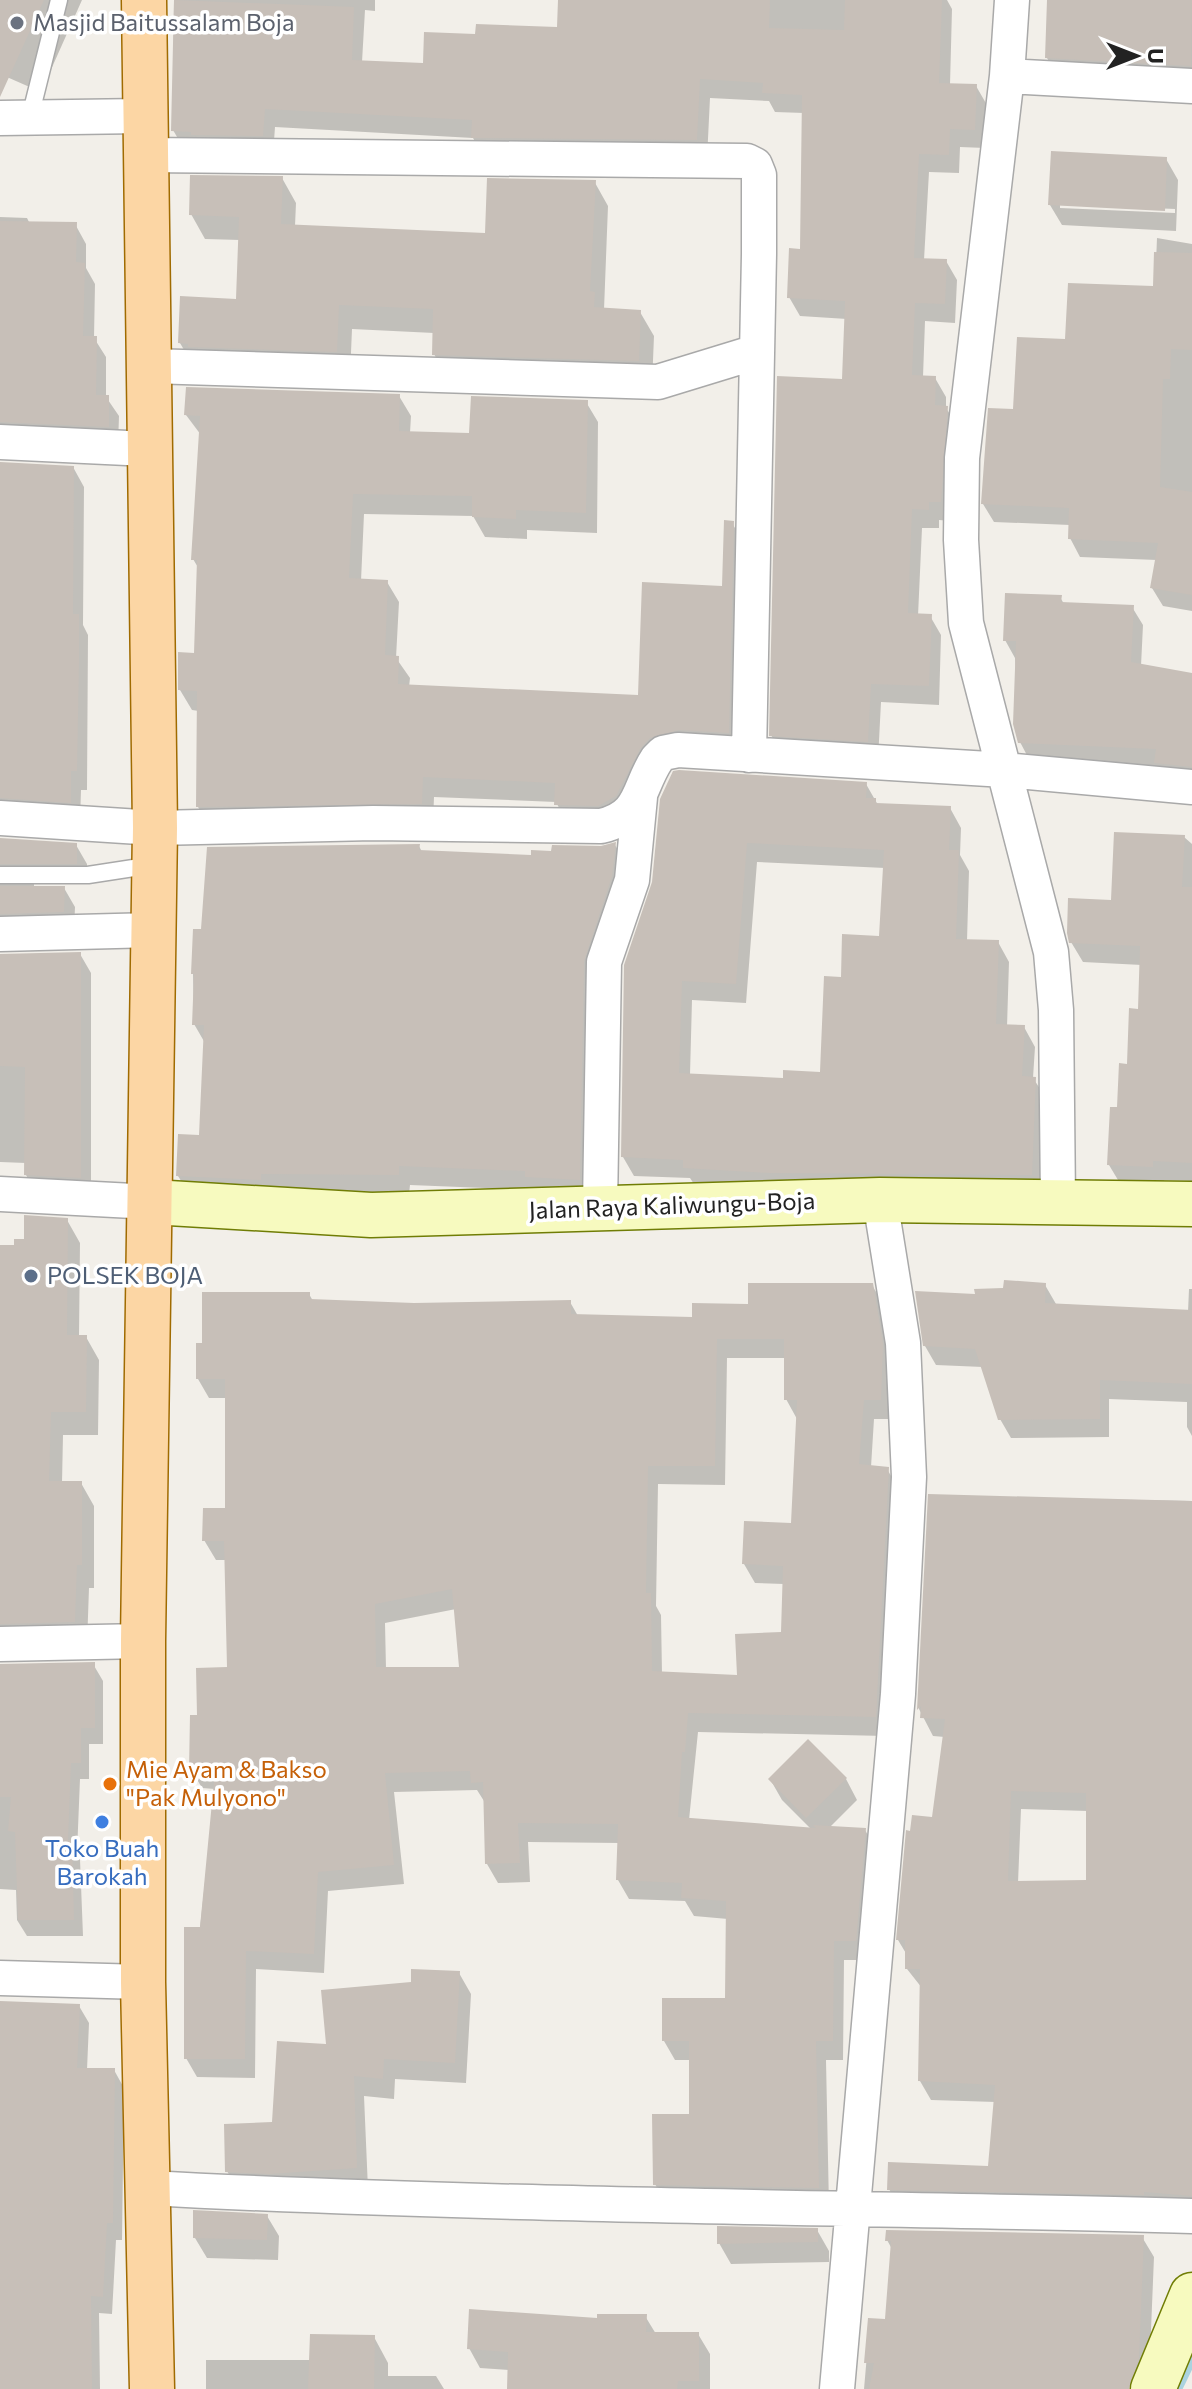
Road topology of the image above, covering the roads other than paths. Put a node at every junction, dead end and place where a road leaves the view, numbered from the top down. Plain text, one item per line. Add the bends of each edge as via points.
1 (59, 0) edge
2 (144, 0) edge
3 (1012, 0) edge
4 (1007, 76) junction
5 (1192, 86) edge
6 (15, 118) edge
7 (143, 135) junction
8 (756, 352) junction
9 (150, 366) junction
10 (0, 442) edge
11 (148, 449) junction
12 (749, 755) junction
13 (1005, 770) junction
14 (1192, 787) edge
15 (640, 797) junction
16 (0, 818) edge
17 (155, 846) junction
18 (0, 875) edge
19 (154, 930) junction
20 (0, 934) edge
21 (0, 1194) edge
22 (880, 1200) junction
23 (1058, 1201) junction
24 (152, 1202) junction
25 (1192, 1204) edge
26 (600, 1207) junction
27 (143, 1641) junction
28 (0, 1644) edge
29 (0, 1978) edge
30 (143, 1982) junction
31 (146, 2188) junction
32 (851, 2207) junction
33 (1192, 2216) edge
34 (1192, 2295) edge
35 (152, 2389) edge
36 (837, 2389) edge
37 (1153, 2389) edge

1 - 6 lane
2 - 7 main road
3 - 4 street
4 - 5 street
4 - 13 street via 962,458 961,540 966,623
6 - 7 street
7 - 8 street via 752,162 759,175
7 - 9 main road
8 - 9 street via 658,382
8 - 12 street
9 - 11 main road
10 - 11 street
11 - 17 main road
12 - 13 street
12 - 15 street via 663,753 649,770
13 - 14 street
13 - 23 street via 1051,952
15 - 17 street via 618,822 601,826 373,823
15 - 26 street via 632,880 604,962
16 - 17 street
17 - 18 lane via 88,875
17 - 19 main road
19 - 20 street
19 - 24 main road
21 - 24 street
22 - 23 main road, Jalan Raya Kaliwungu-Boja
22 - 26 main road, Jalan Raya Kaliwungu-Boja
22 - 32 street via 903,1343 909,1477 896,1725
23 - 25 main road, Jalan Raya Kaliwungu-Boja
24 - 26 main road, Jalan Raya Kaliwungu-Boja via 371,1215
24 - 27 main road
27 - 28 street
27 - 30 main road
29 - 30 street
30 - 31 main road
31 - 32 street via 651,2206
31 - 35 main road
32 - 33 street
32 - 36 street
34 - 37 main road

